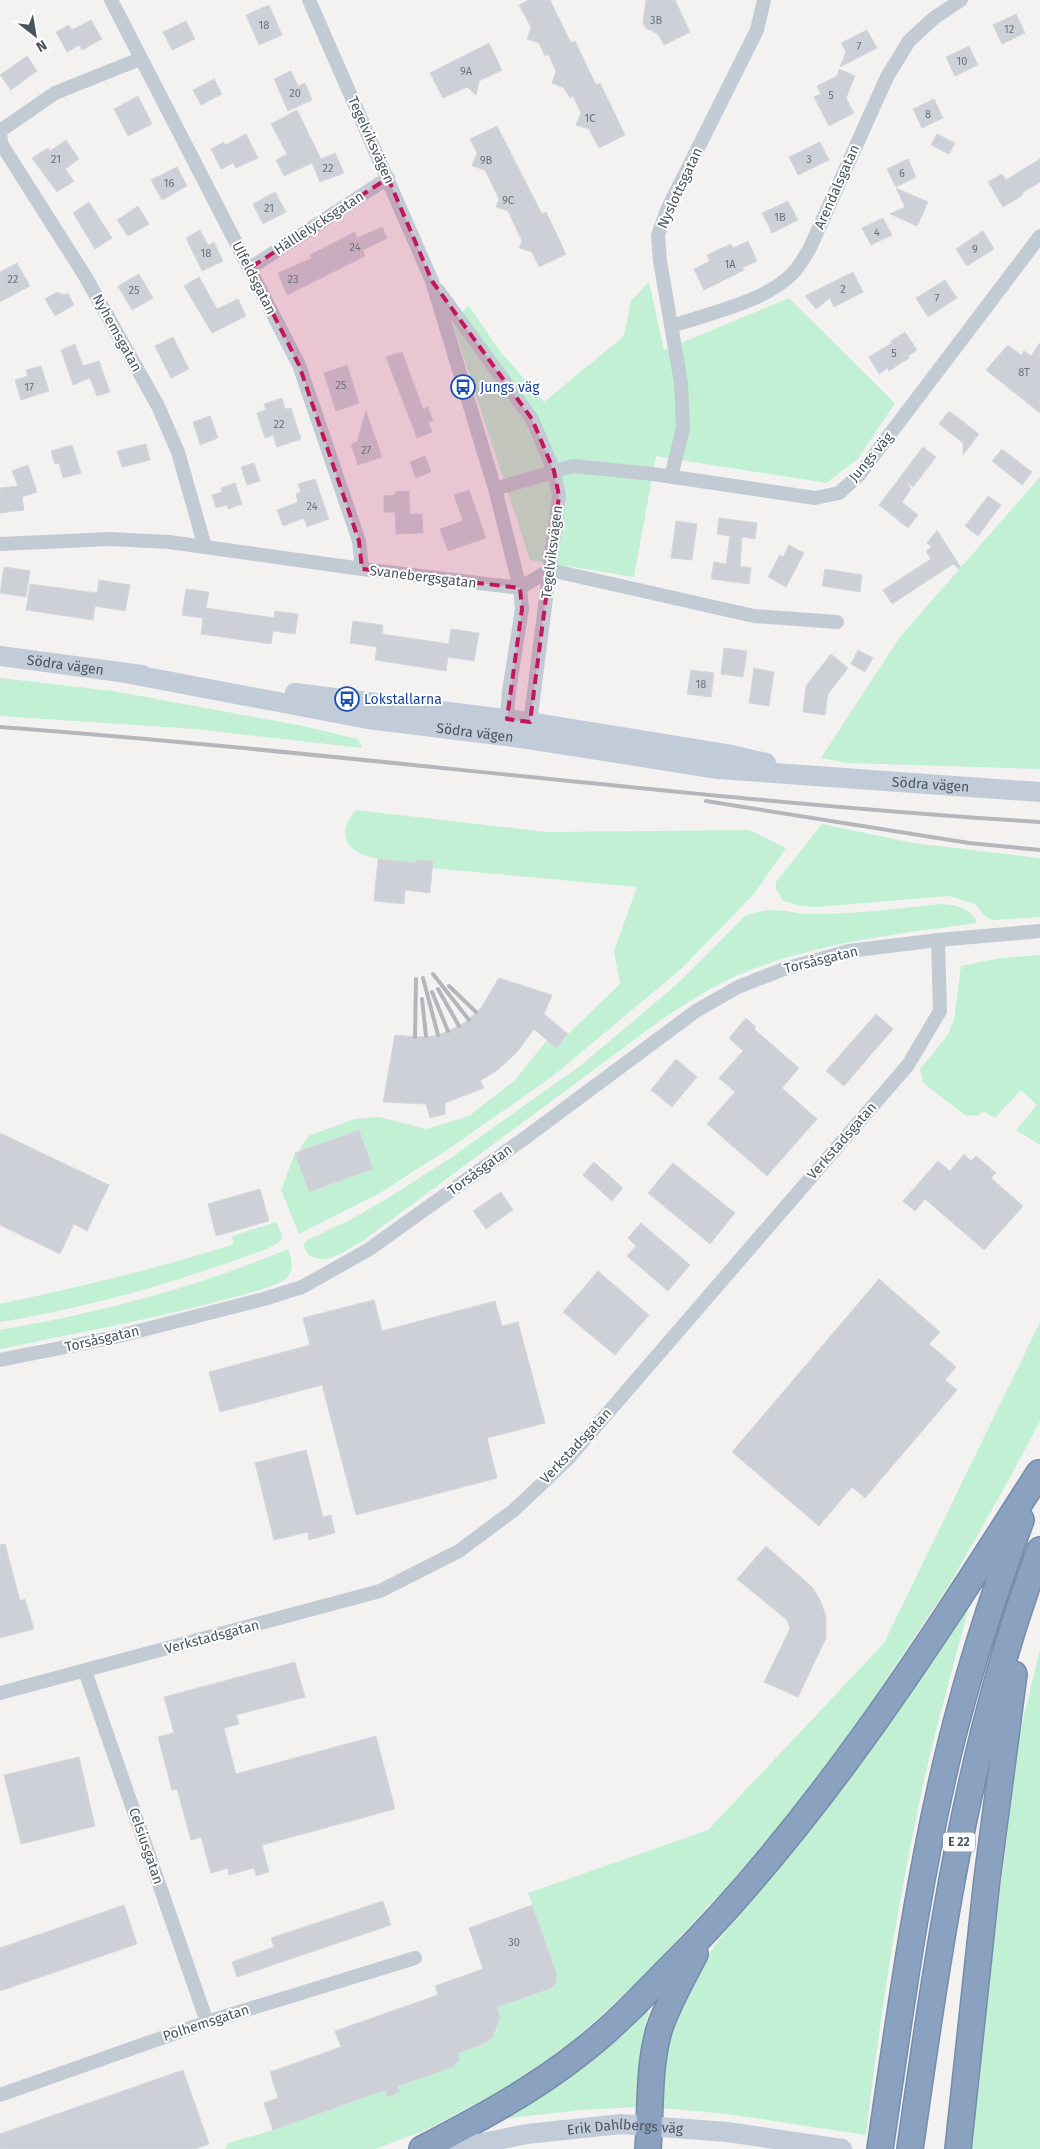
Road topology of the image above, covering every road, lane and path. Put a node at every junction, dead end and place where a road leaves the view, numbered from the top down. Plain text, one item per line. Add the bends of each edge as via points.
1 (111, 0) edge
2 (308, 0) edge
3 (764, 0) edge
4 (961, 0) edge
5 (140, 59) junction
6 (0, 133) edge
7 (388, 178) junction
8 (1040, 236) edge
9 (250, 268) junction
10 (432, 281) junction
11 (672, 326) junction
12 (554, 471) junction
13 (670, 477) junction
14 (495, 489) junction
15 (0, 544) edge
16 (205, 547) junction
17 (362, 569) junction
18 (550, 570) junction
19 (520, 588) junction
20 (837, 622) dead end
21 (0, 656) edge
22 (506, 728) junction
23 (529, 730) junction
24 (1040, 792) edge
25 (1040, 931) edge
26 (938, 940) junction
27 (0, 1360) edge
28 (1040, 1472) edge
29 (1040, 1550) edge
30 (1030, 1578) junction
31 (85, 1671) junction
32 (0, 1693) edge
33 (705, 1934) junction
34 (415, 1958) dead end
35 (207, 2022) junction
36 (0, 2095) edge
37 (649, 2137) edge
38 (422, 2149) edge
39 (452, 2149) edge
40 (842, 2149) edge
41 (880, 2149) edge
42 (910, 2149) edge
43 (958, 2149) edge

1 - 5 street, Ulfeldsgatan
2 - 7 street, Tegelviksvägen
3 - 11 street, Nyslottsgatan via 757,30 667,210 658,235
4 - 11 street, Arendalsgatan via 934,18 909,41 886,78 808,250 794,273 770,290
5 - 6 street via 55,92
5 - 9 street, Ulfeldsgatan
6 - 16 street, Nyhemsgatan via 2,145 85,276 158,406 178,452
7 - 9 street, Hälllelycksgatan
7 - 10 street, Tegelviksvägen
8 - 13 street, Jungs väg via 859,475 839,493 815,498
9 - 17 street, Ulfeldsgatan via 299,365 358,541
10 - 12 street, Tegelviksvägen via 532,419
10 - 14 street, Tegelviksvägen
11 - 13 street, Nyslottsgatan via 681,383 683,428
12 - 13 street, Jungs väg via 573,466 595,467
12 - 14 street, Jungs väg
12 - 18 street, Tegelviksvägen via 559,496
14 - 19 street, Tegelviksvägen
15 - 16 street, Svanebergsgatan via 110,539
16 - 17 street, Svanebergsgatan
17 - 19 street, Svanebergsgatan
18 - 19 street
18 - 20 street via 754,616
18 - 23 street, Tegelviksvägen
19 - 22 street, Tegelviksvägen via 522,609
21 - 22 main road, Södra vägen
22 - 23 main road, Södra vägen
23 - 24 main road, Södra vägen via 727,754 821,776
25 - 26 street, Torsåsgatan
26 - 27 street, Torsåsgatan via 848,951 784,968 738,987 696,1011 368,1250 302,1287 110,1338
26 - 31 street, Verkstadsgatan via 940,1011 908,1065 567,1460 514,1510 459,1551 380,1591
28 - 33 highway via 909,1673 769,1860
28 - 41 highway, E 22 via 1003,1567 951,1744 921,1884
29 - 30 highway, E 22
30 - 42 highway, E 22 via 1005,1651 970,1785 936,1970
30 - 43 highway via 1003,1747
31 - 32 street, Verkstadsgatan
31 - 35 street, Celsiusgatan
33 - 37 highway via 660,2027 654,2057
33 - 38 highway via 620,2019 575,2057 511,2101
34 - 35 street, Polhemsgatan
35 - 36 street, Polhemsgatan
37 - 39 main road, Erik Dahlbergs väg via 620,2124 527,2134
37 - 40 main road, Erik Dahlbergs väg via 727,2132

